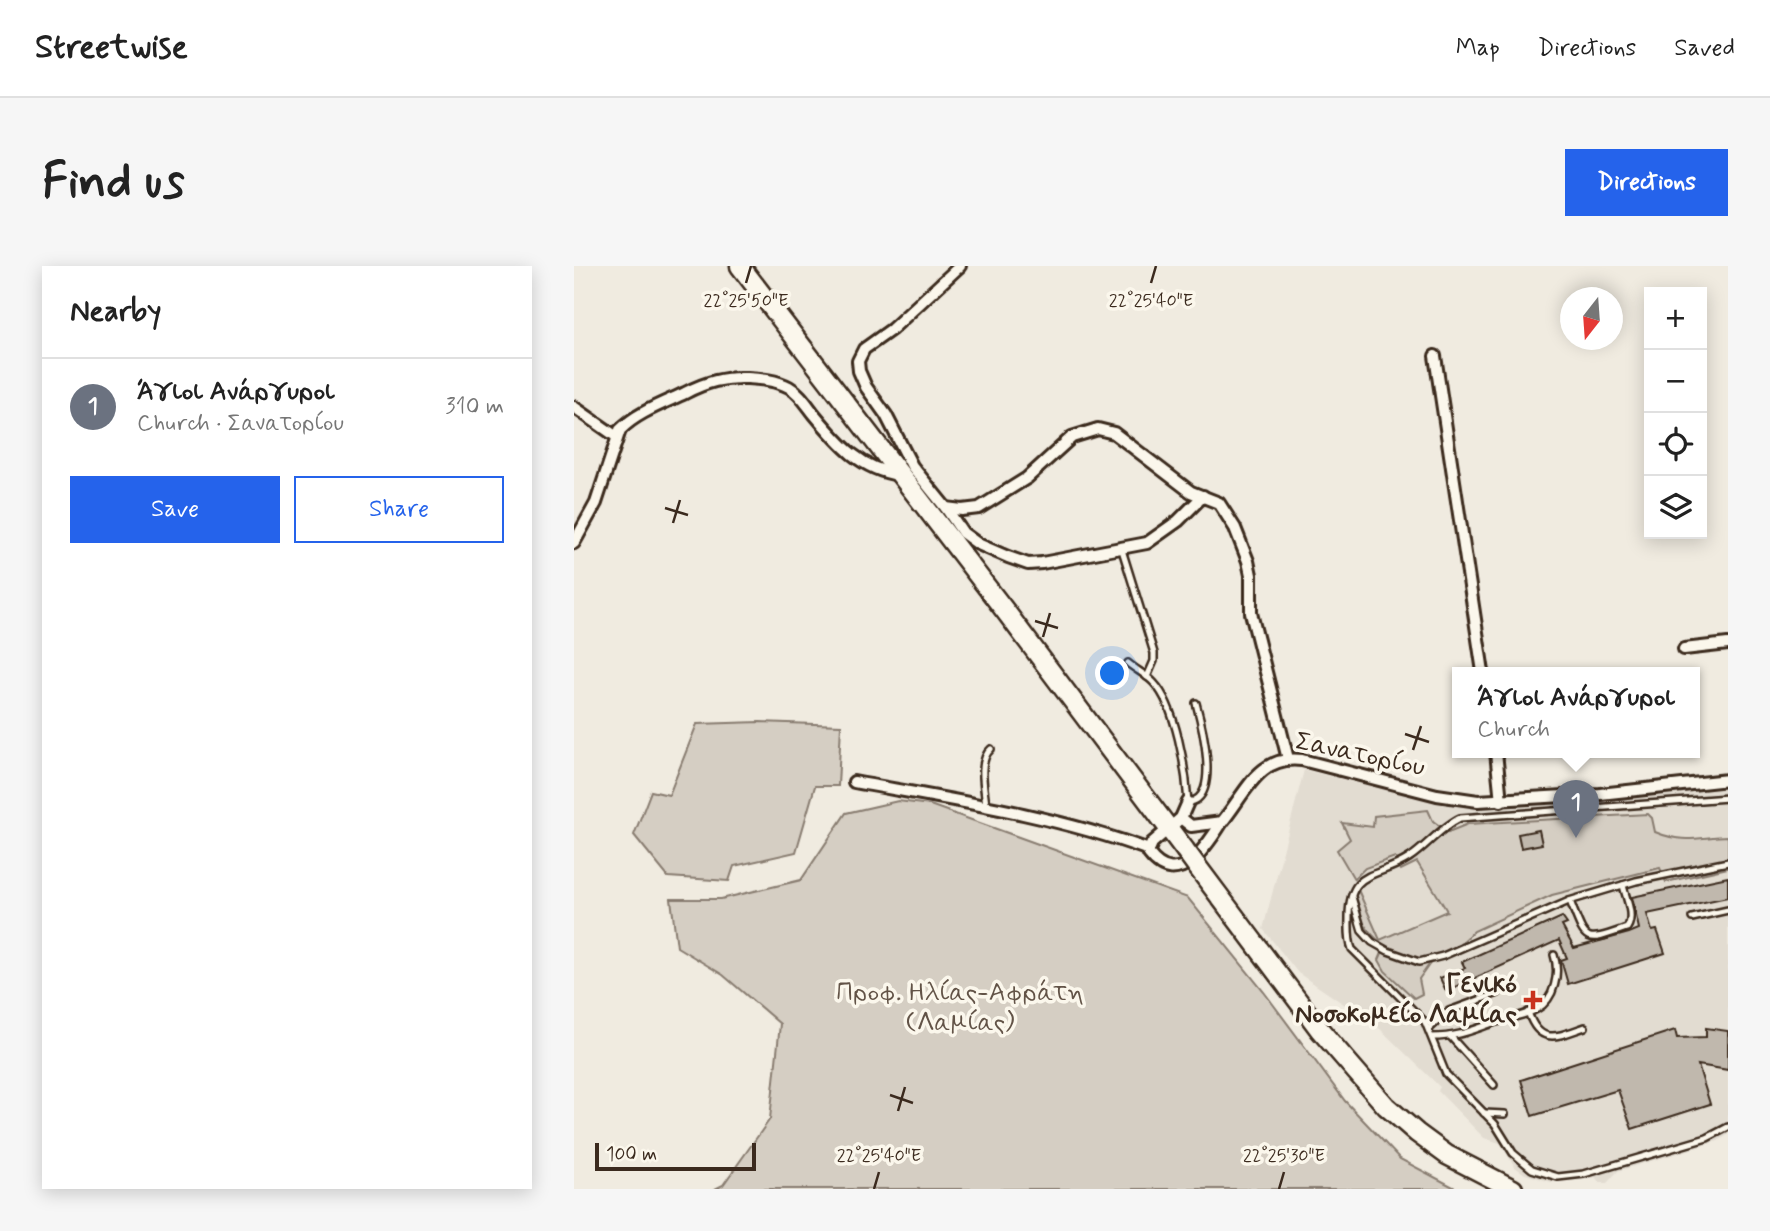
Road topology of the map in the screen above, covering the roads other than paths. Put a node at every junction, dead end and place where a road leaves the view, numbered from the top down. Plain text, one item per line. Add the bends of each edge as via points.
1 (740, 266) edge
2 (960, 266) edge
3 (1435, 356) dead end
4 (574, 407) edge
5 (617, 437) junction
6 (901, 475) junction
7 (1203, 496) junction
8 (940, 508) junction
9 (574, 543) edge
10 (1123, 554) dead end
11 (1728, 644) edge
12 (1684, 649) dead end
13 (1128, 663) dead end
14 (1482, 667) edge
15 (1147, 677) junction
16 (1196, 703) dead end
17 (990, 749) dead end
18 (1497, 758) edge
19 (1288, 759) junction
20 (1728, 780) edge
21 (854, 782) dead end
22 (1728, 798) edge
23 (1466, 800) junction
24 (1501, 801) junction
25 (1188, 802) junction
26 (986, 807) junction
27 (1468, 816) junction
28 (1222, 822) junction
29 (1175, 823) junction
30 (1149, 850) junction
31 (1728, 862) edge
32 (1623, 885) junction
33 (1352, 890) junction
34 (1570, 901) junction
35 (1728, 909) edge
36 (1692, 918) dead end
37 (1554, 955) dead end
38 (1499, 993) dead end
39 (1528, 1012) junction
40 (1585, 1027) dead end
41 (1429, 1029) junction
42 (1432, 1037) junction
43 (1450, 1037) junction
44 (1494, 1085) dead end
45 (1484, 1113) junction
46 (1505, 1114) dead end
47 (1728, 1127) edge
48 (1513, 1189) edge

1 - 6 main road
2 - 8 street via 864,349 858,361 866,387
3 - 14 street
4 - 5 street
5 - 6 street via 628,422 705,383 724,378 766,380 792,389 863,463 882,473
5 - 9 street via 596,503
6 - 8 main road
7 - 8 street via 1147,543 1033,564 973,541
7 - 8 street via 1191,492 1114,433 1098,429 1072,437 1027,478 979,508
7 - 19 street via 1224,509 1246,556 1251,613
8 - 29 main road
10 - 15 lane via 1154,653
11 - 12 street
13 - 15 lane
15 - 25 lane via 1171,715 1187,778
16 - 25 lane via 1207,745 1205,781 1199,798
17 - 26 lane via 983,763
18 - 24 street
19 - 23 street, Σανατορίου
19 - 28 street, Σανατορίου via 1261,771
20 - 24 street, Σανατορίου
21 - 26 street
22 - 27 lane
23 - 24 street, Σανατορίου
23 - 27 lane
25 - 29 street
26 - 30 street via 1074,826
27 - 33 lane via 1454,821 1406,860 1366,878
28 - 29 street
28 - 30 street, Σανατορίου via 1202,852 1183,868 1156,862
29 - 30 street
29 - 48 main road, bridge via 1196,865 1320,1030 1386,1106 1447,1155
31 - 32 lane
32 - 34 lane
32 - 34 lane via 1630,924 1596,938 1584,934
33 - 34 lane via 1362,930 1373,942 1419,962
33 - 41 lane via 1352,949
35 - 36 lane
37 - 39 lane via 1557,968 1552,990 1544,1003
38 - 41 lane via 1449,1011
39 - 40 lane via 1538,1032 1548,1037
39 - 43 lane
41 - 42 lane
42 - 43 lane
42 - 45 lane via 1446,1074
43 - 44 lane
45 - 46 lane
45 - 47 lane via 1523,1164 1558,1177 1630,1162

